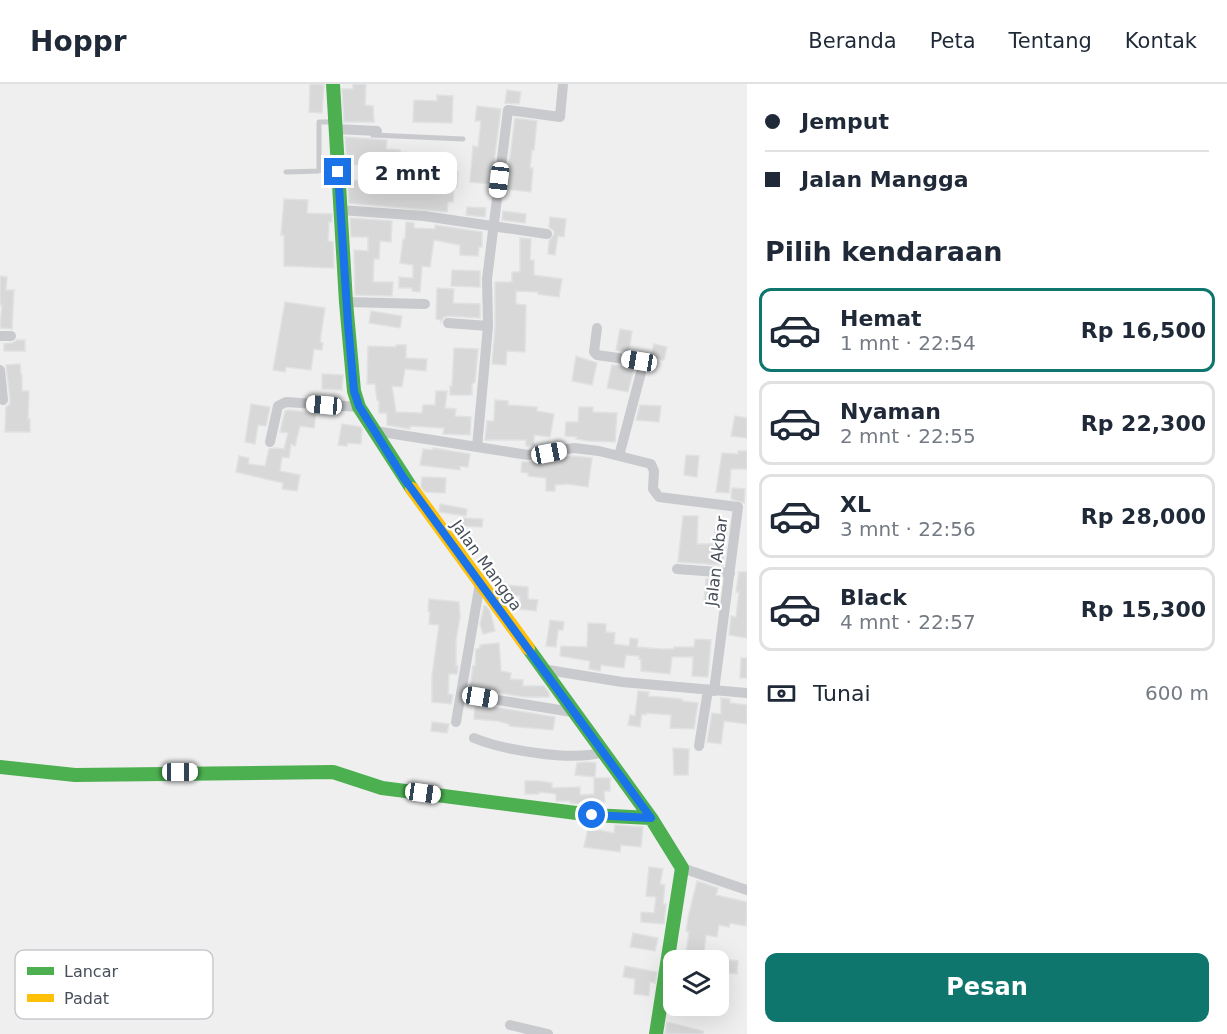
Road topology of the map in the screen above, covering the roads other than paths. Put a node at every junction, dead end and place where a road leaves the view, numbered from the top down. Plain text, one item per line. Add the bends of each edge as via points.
1 (333, 84) edge
2 (563, 84) edge
3 (336, 128) junction
4 (377, 131) dead end
5 (463, 139) dead end
6 (286, 172) dead end
7 (340, 210) junction
8 (494, 227) junction
9 (547, 234) dead end
10 (346, 302) junction
11 (425, 304) dead end
12 (448, 323) dead end
13 (488, 326) junction
14 (597, 328) dead end
15 (0, 370) edge
16 (3, 400) dead end
17 (359, 406) junction
18 (375, 431) junction
19 (270, 442) dead end
20 (477, 447) junction
21 (619, 456) junction
22 (743, 507) edge
23 (677, 569) dead end
24 (730, 573) junction
25 (480, 583) junction
26 (542, 669) junction
27 (711, 690) junction
28 (747, 693) edge
29 (461, 694) junction
30 (572, 712) junction
31 (456, 722) dead end
32 (474, 738) dead end
33 (699, 746) dead end
34 (603, 752) junction
35 (0, 767) edge
36 (651, 818) junction
37 (682, 868) junction
38 (747, 890) edge
39 (672, 950) edge
40 (663, 1002) edge
41 (510, 1025) dead end
42 (548, 1034) edge
43 (656, 1034) edge

1 - 3 street, Jalan Mangga
2 - 8 street via 560,117 508,110
3 - 4 street
3 - 5 lane
3 - 6 lane via 319,122 319,171
3 - 7 street, Jalan Mangga
7 - 8 street via 416,215
7 - 10 street, Jalan Mangga
8 - 9 street
8 - 13 street via 486,292
10 - 11 street
10 - 17 street, Jalan Mangga via 354,391
12 - 13 street
13 - 20 street
14 - 21 street via 597,355 639,361 642,365
15 - 16 street
17 - 18 street, Jalan Mangga
17 - 19 street via 286,402 278,406
18 - 20 street, Jalan Akbar
18 - 25 street, Jalan Mangga via 403,477
20 - 21 street, Jalan Akbar via 528,454 574,448
21 - 22 street, Jalan Akbar via 651,464 653,489 659,497
22 - 24 street, Jalan Akbar
23 - 24 street
24 - 27 street, Jalan Akbar
25 - 26 street, Jalan Mangga
25 - 29 street
26 - 27 street
26 - 30 street, Jalan Mangga
27 - 28 street
27 - 33 street, Jalan Akbar
29 - 30 street
29 - 31 street
30 - 34 street, Jalan Mangga
32 - 34 street via 511,749 570,756
34 - 36 street, Jalan Mangga
35 - 36 street via 75,775 333,772 382,788 580,814
36 - 37 street, Jalan Mangga
37 - 38 street
37 - 39 street
40 - 43 street
41 - 42 street

